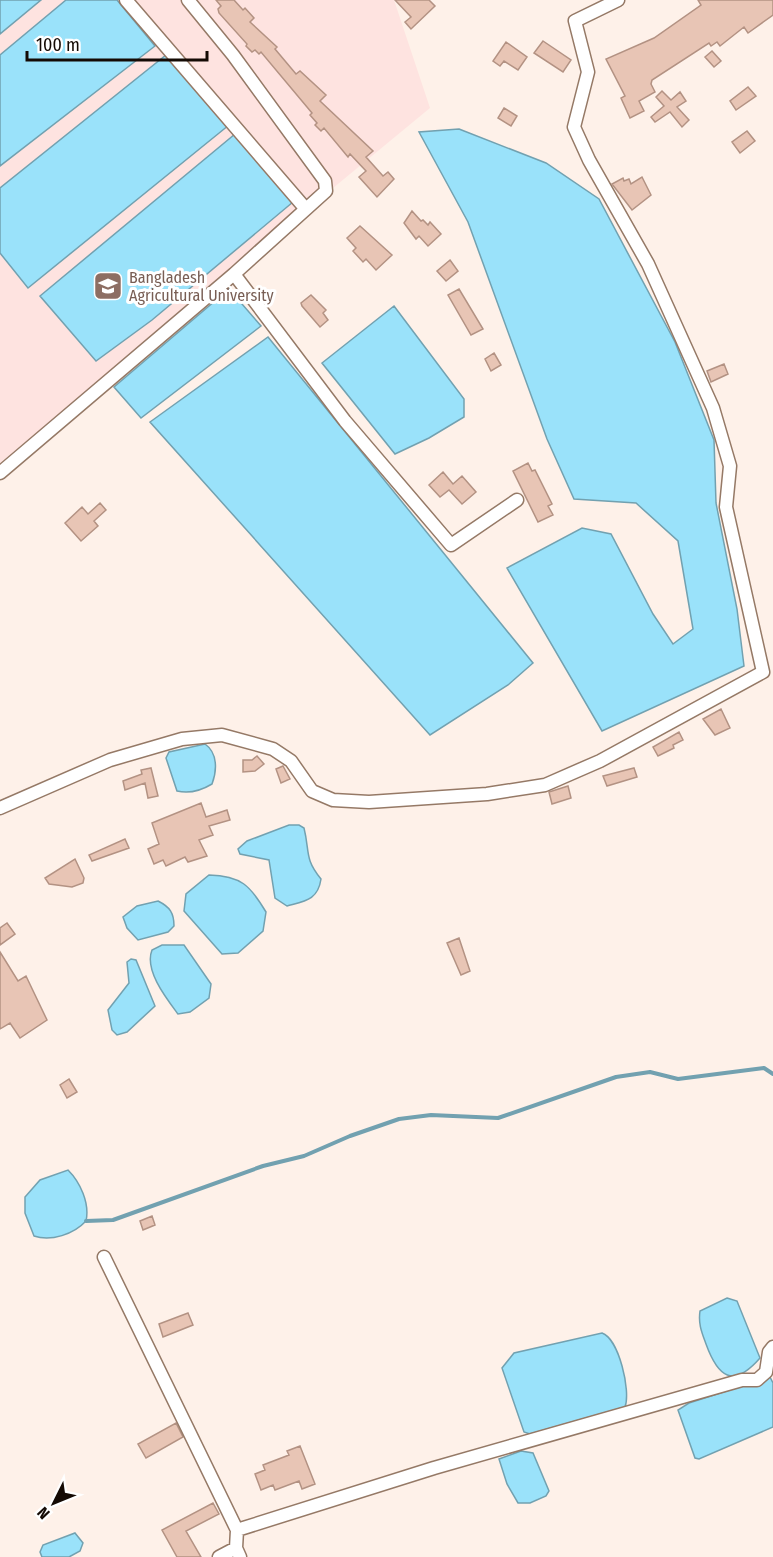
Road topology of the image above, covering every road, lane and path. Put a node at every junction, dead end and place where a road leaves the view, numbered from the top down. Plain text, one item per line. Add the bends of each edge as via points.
1 (126, 0) edge
2 (188, 0) edge
3 (618, 0) edge
4 (305, 208) junction
5 (234, 274) junction
6 (0, 473) edge
7 (518, 500) dead end
8 (0, 808) edge
9 (104, 1257) dead end
10 (773, 1347) edge
11 (237, 1530) junction
12 (238, 1552) edge
13 (219, 1557) edge

1 - 4 street
2 - 4 street via 325,181 326,191
3 - 8 street via 575,21 588,72 574,127 648,264 713,408 730,466 726,507 763,672 600,761 545,785 487,794 369,802 333,800 312,790 291,761 273,749 222,735 182,739 110,760
4 - 5 street
5 - 6 street
5 - 7 street via 345,421 451,545
9 - 11 street
10 - 11 street via 766,1372 757,1380 742,1380 640,1408
11 - 12 street
12 - 13 street

